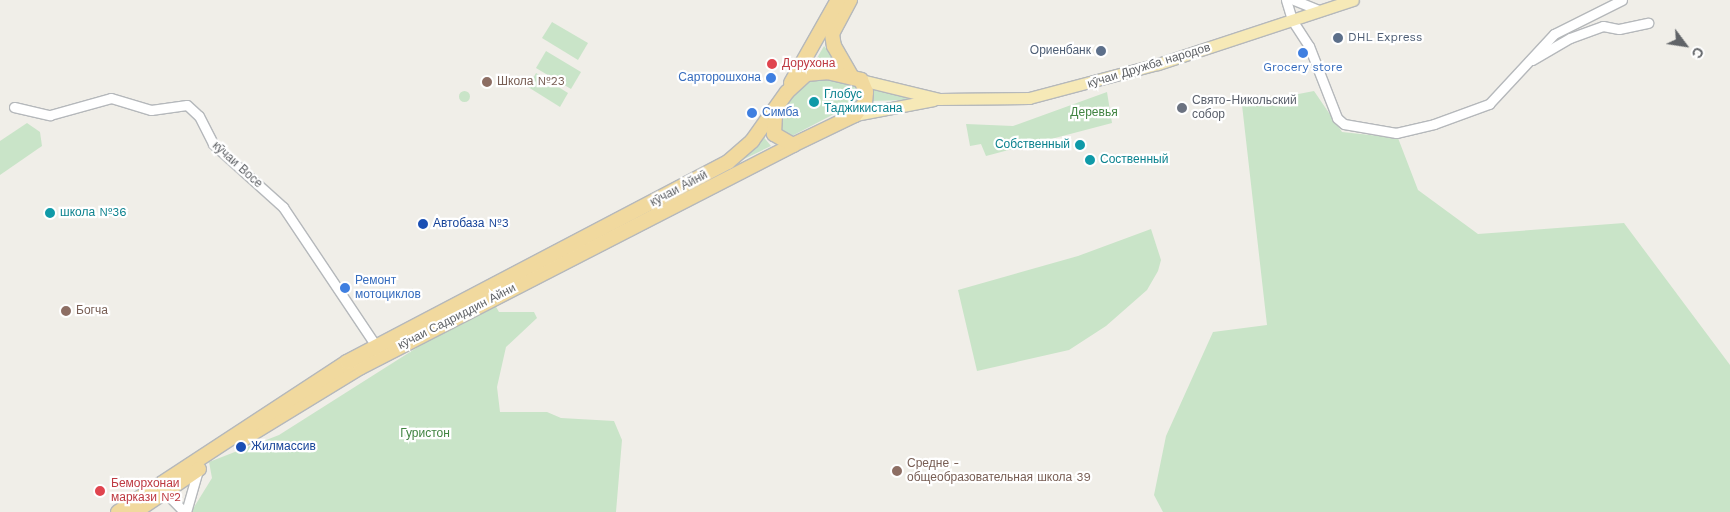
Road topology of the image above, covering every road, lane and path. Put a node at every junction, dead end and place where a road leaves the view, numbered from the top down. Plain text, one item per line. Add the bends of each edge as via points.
1 (838, 0) edge
2 (850, 0) edge
3 (1286, 0) edge
4 (1294, 0) edge
5 (1353, 0) edge
6 (1622, 0) edge
7 (1319, 10) junction
8 (1292, 20) junction
9 (1648, 23) dead end
10 (1527, 63) junction
11 (857, 78) junction
12 (787, 92) junction
13 (939, 99) junction
14 (14, 107) dead end
15 (775, 112) junction
16 (855, 115) junction
17 (793, 145) junction
18 (569, 247) joint
19 (376, 346) junction
20 (198, 470) junction
21 (165, 492) junction
22 (118, 512) edge
23 (135, 512) edge
24 (185, 512) edge

1 - 12 highway
2 - 11 highway via 833,28 834,46
3 - 8 street
4 - 7 street
5 - 7 main road, кӯчаи Дружба народов
6 - 10 street via 1554,34
7 - 8 main road, кӯчаи Дружба народов
8 - 10 street via 1309,46 1336,118 1344,124 1396,133 1434,124 1489,104
8 - 13 main road, кӯчаи Дружба народов via 1158,64 1049,95 1007,100
9 - 10 street via 1618,29 1596,28 1570,38
11 - 12 highway via 827,72 810,73
11 - 13 main road
11 - 16 highway via 866,98
12 - 15 highway
13 - 16 main road
14 - 19 street, кӯчаи Восе via 50,115 111,98 151,110 187,105 199,116 213,144 283,207
15 - 17 highway via 774,134
15 - 18 highway, кӯчаи Айнӣ via 752,141 728,162
16 - 17 highway
17 - 20 highway, кӯчаи Садриддин Айни via 361,367
18 - 19 highway, кӯчаи Садриддин Айни
19 - 22 highway, кӯчаи Садриддин Айни via 291,395
20 - 21 highway, кӯчаи Садриддин Айни
20 - 24 street
21 - 23 highway, кӯчаи Садриддин Айни
21 - 24 street

